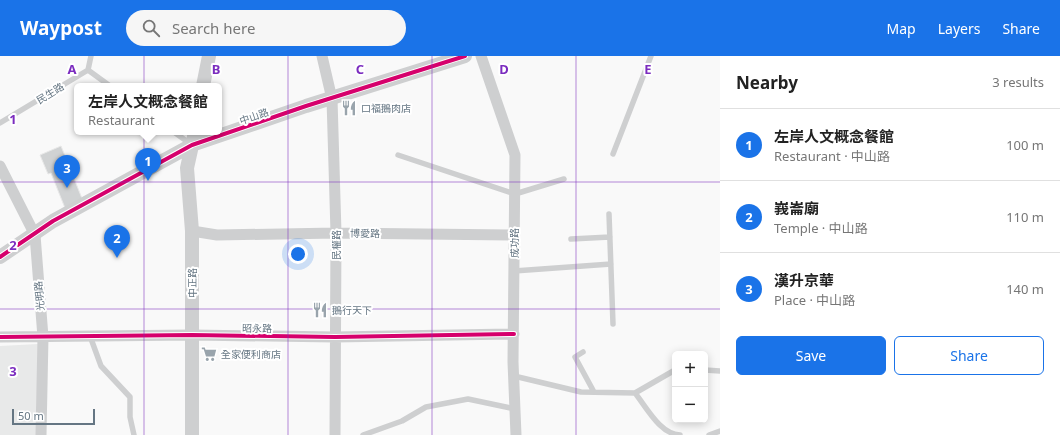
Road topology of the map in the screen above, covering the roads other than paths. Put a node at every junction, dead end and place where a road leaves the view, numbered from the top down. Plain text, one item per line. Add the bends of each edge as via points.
1 (91, 56) edge
2 (209, 56) edge
3 (322, 56) edge
4 (465, 56) edge
5 (481, 56) edge
6 (651, 56) edge
7 (88, 70) junction
8 (106, 83) edge
9 (204, 83) edge
10 (332, 99) junction
11 (0, 123) edge
12 (222, 131) edge
13 (182, 135) edge
14 (207, 135) edge
15 (193, 139) edge
16 (613, 154) dead end
17 (398, 155) dead end
18 (0, 166) edge
19 (564, 179) dead end
20 (515, 194) junction
21 (608, 214) dead end
22 (192, 232) junction
23 (336, 233) junction
24 (34, 235) junction
25 (514, 235) junction
26 (610, 237) junction
27 (571, 238) dead end
28 (0, 257) edge
29 (611, 264) junction
30 (514, 271) junction
31 (613, 324) dead end
32 (514, 334) junction
33 (192, 335) junction
34 (90, 336) junction
35 (335, 336) junction
36 (0, 337) edge
37 (43, 337) junction
38 (583, 352) dead end
39 (708, 370) edge
40 (720, 371) edge
41 (672, 372) edge
42 (514, 376) junction
43 (594, 392) junction
44 (635, 393) junction
45 (515, 409) junction
46 (720, 431) edge
47 (41, 435) edge
48 (134, 435) edge
49 (192, 435) edge
50 (335, 435) edge
51 (363, 435) edge
52 (516, 435) edge
53 (680, 435) edge
54 (709, 435) edge

1 - 7 lane
2 - 9 street
3 - 10 street, 民權路
4 - 10 street, 中山路
5 - 20 street, 成功路 via 515,155
6 - 16 lane
7 - 8 lane
7 - 11 lane, 民生路
10 - 12 street, 中山路
10 - 23 street, 民權路
13 - 15 lane
14 - 15 street, 中山路
15 - 22 street, 中正路 via 187,168
15 - 24 street, 中山路 via 53,221
17 - 20 lane
18 - 24 street, 光明路
19 - 20 lane
20 - 25 street, 成功路
21 - 26 lane
22 - 23 street, 博愛路 via 217,235
22 - 33 street, 中正路
23 - 25 street, 博愛路
23 - 35 street, 民權路
24 - 28 street, 中山路
24 - 37 street, 光明路
25 - 30 street, 成功路
26 - 27 lane
26 - 29 lane
29 - 30 lane
29 - 31 lane
30 - 32 street, 成功路
32 - 35 street, 昭永路
32 - 42 street, 成功路
33 - 34 street, 昭永路
33 - 35 street, 昭永路
33 - 49 street, 中正路
34 - 37 street, 昭永路
34 - 48 lane via 101,366 130,397 130,417
35 - 50 street, 民權路
36 - 37 street, 昭永路
37 - 47 street, 光明路
38 - 43 lane via 576,358
39 - 40 lane
41 - 44 lane
42 - 43 lane via 581,392
42 - 45 street, 成功路
43 - 44 lane
44 - 53 lane via 658,423 672,434
45 - 51 lane via 468,399 426,407 402,421
45 - 52 street, 成功路
46 - 54 lane

